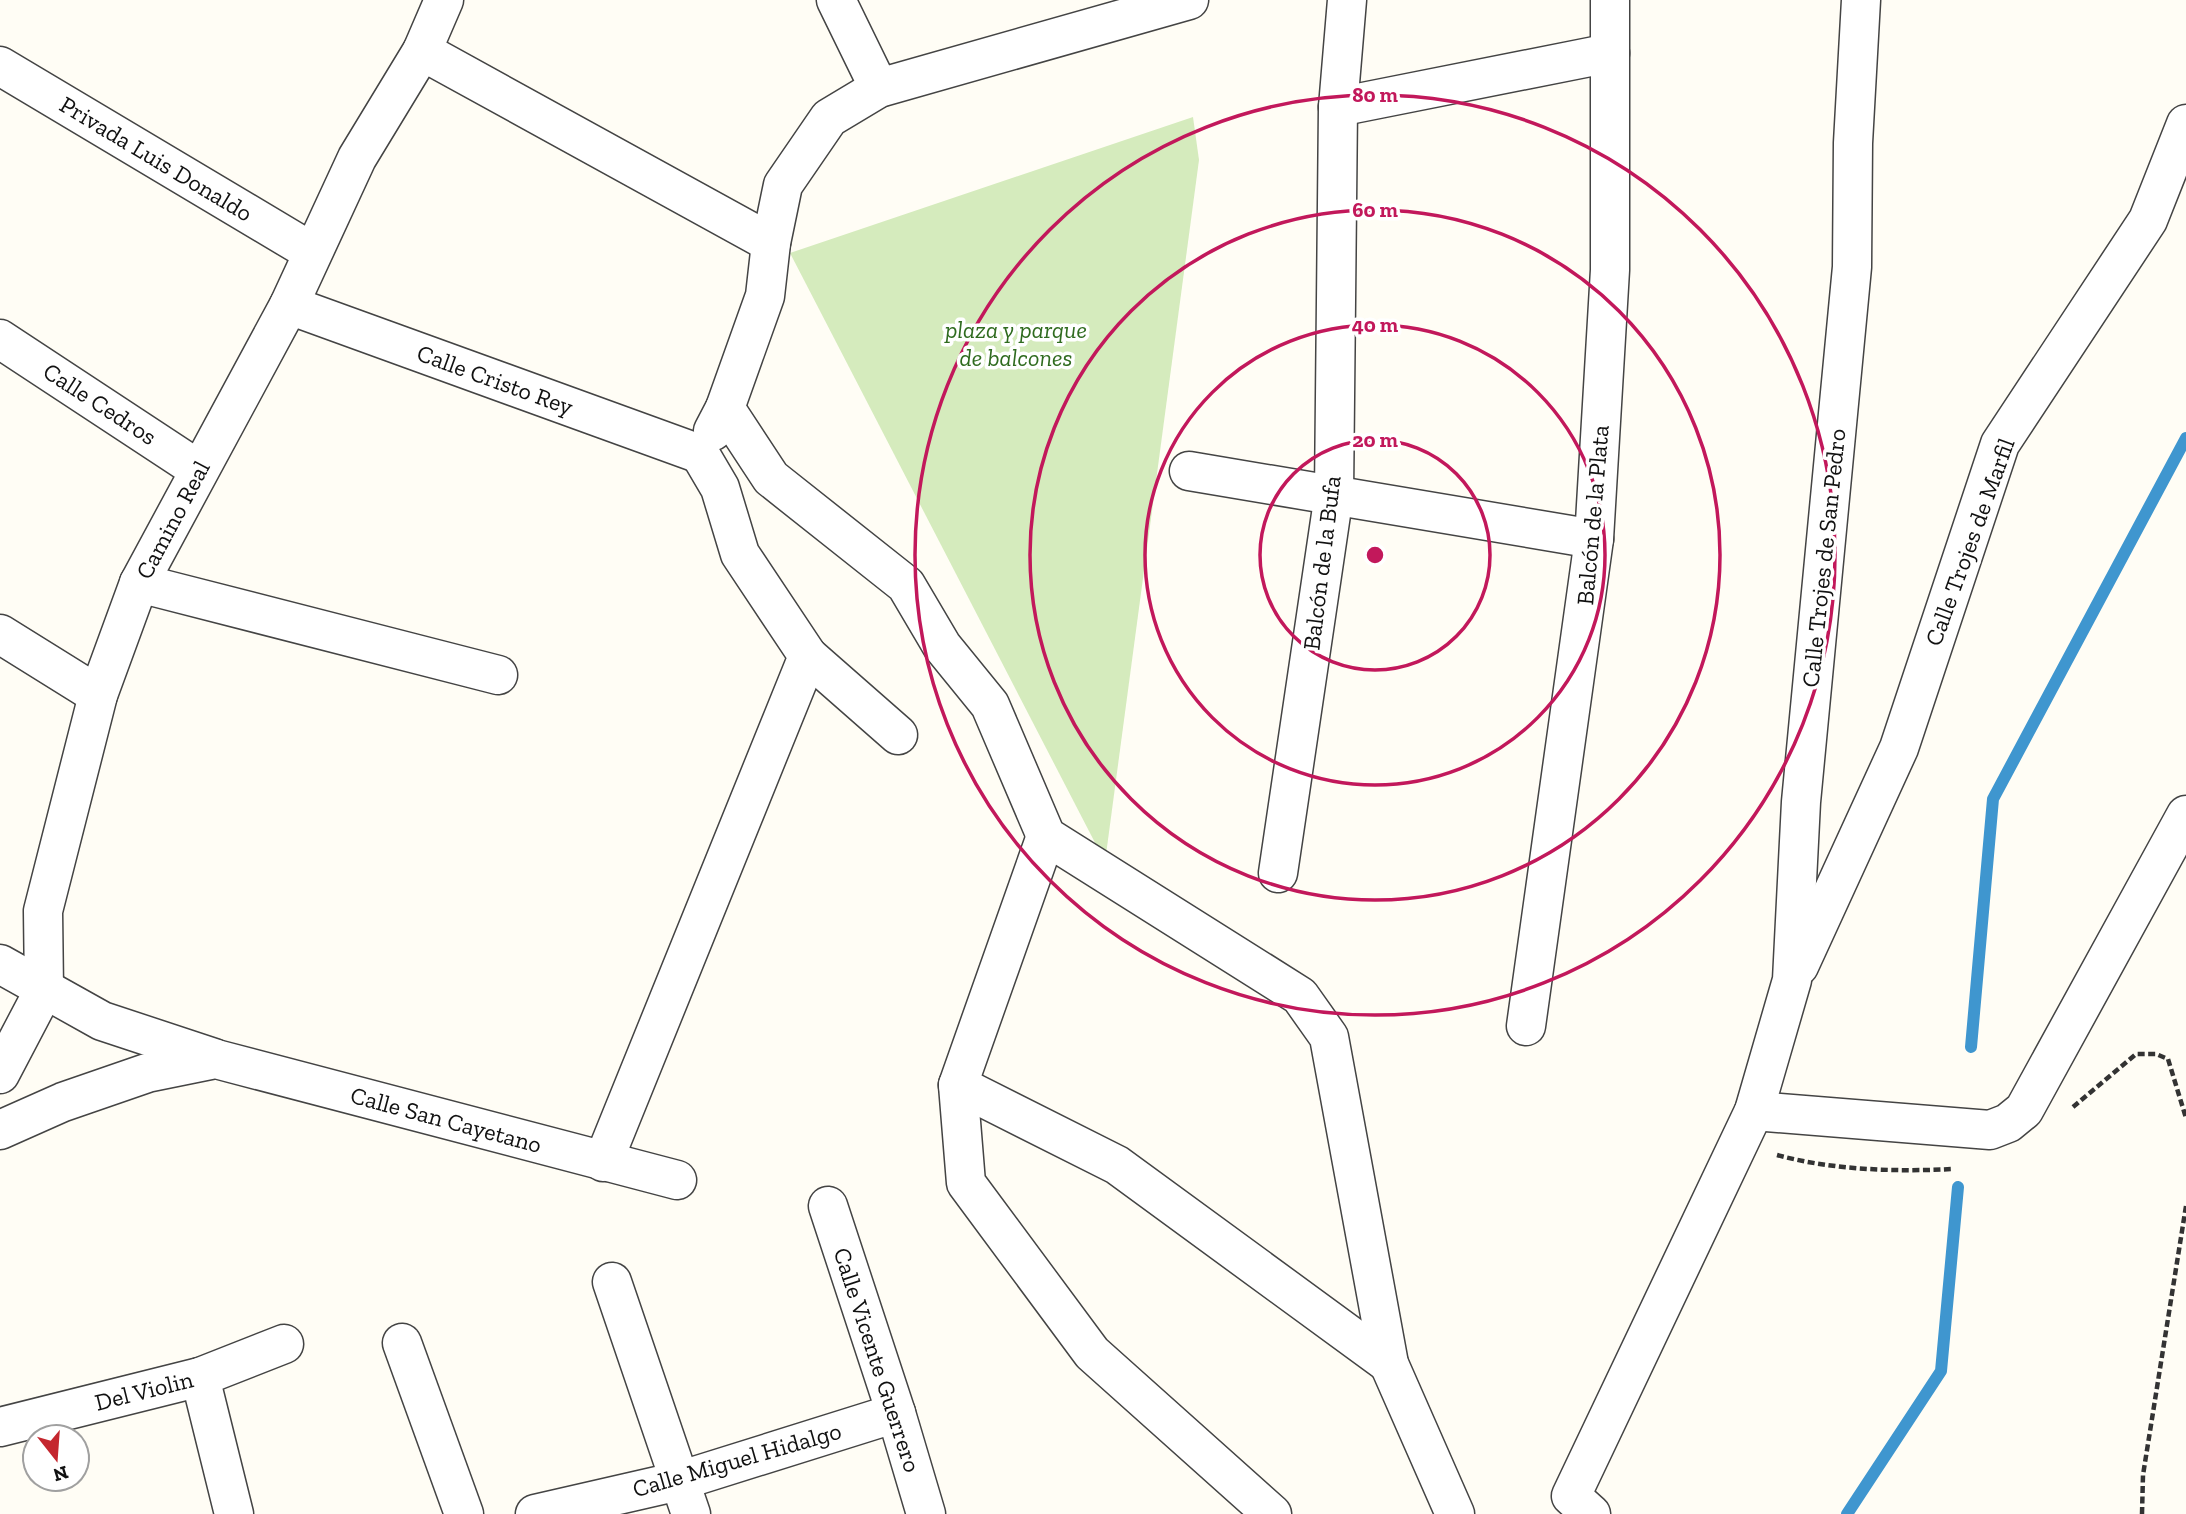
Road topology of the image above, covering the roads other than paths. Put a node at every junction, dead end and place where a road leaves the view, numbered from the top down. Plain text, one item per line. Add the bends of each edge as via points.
1 (444, 0) edge
2 (836, 0) edge
3 (1189, 0) edge
4 (1347, 0) edge
5 (1610, 0) edge
6 (1861, 0) edge
7 (422, 51) junction
8 (1610, 53) junction
9 (0, 66) edge
10 (879, 88) junction
11 (1338, 107) junction
12 (2186, 124) edge
13 (771, 243) junction
14 (312, 252) junction
15 (289, 305) junction
16 (0, 339) edge
17 (725, 408) junction
18 (701, 454) junction
19 (200, 470) junction
20 (1189, 471) dead end
21 (1334, 494) junction
22 (1594, 539) junction
23 (139, 583) junction
24 (0, 634) edge
25 (808, 656) junction
26 (498, 675) dead end
27 (98, 695) junction
28 (898, 735) dead end
29 (2186, 815) edge
30 (1046, 836) junction
31 (1278, 873) dead end
32 (0, 964) edge
33 (1792, 980) junction
34 (44, 990) junction
35 (1526, 1026) dead end
36 (216, 1059) junction
37 (0, 1074) edge
38 (958, 1085) junction
39 (1746, 1127) junction
40 (0, 1129) edge
41 (603, 1162) junction
42 (677, 1181) dead end
43 (828, 1206) dead end
44 (612, 1282) dead end
45 (402, 1343) dead end
46 (284, 1344) dead end
47 (1389, 1364) junction
48 (200, 1377) junction
49 (897, 1413) junction
50 (0, 1427) edge
51 (685, 1497) edge
52 (1575, 1508) edge
53 (234, 1514) edge
54 (464, 1514) edge
55 (535, 1514) edge
56 (926, 1514) edge
57 (1272, 1514) edge
58 (1455, 1514) edge

1 - 7 street, Camino Real
2 - 10 street
3 - 10 street
4 - 11 street, Balcón de la Bufa
5 - 8 street, Balcón de la Plata
6 - 33 street, Calle Trojes de San Pedro via 1852,267 1801,802
7 - 13 street
7 - 14 street, Camino Real via 357,158
8 - 11 street
8 - 22 street, Balcón de la Plata via 1611,270
9 - 14 street, Privada Luis Donaldo
10 - 13 street via 829,118 783,185
11 - 21 street, Balcón de la Bufa
12 - 33 street, Calle Trojes de Marfil via 2148,220 2000,444 1899,748
13 - 17 street via 765,296
14 - 15 street, Camino Real
15 - 18 street, Calle Cristo Rey
15 - 19 street, Camino Real
16 - 19 street, Calle Cedros
17 - 18 street
17 - 30 street via 771,478 906,585 942,646 990,705
18 - 25 street via 720,488 740,554
19 - 23 street, Camino Real
20 - 21 street
21 - 22 street
21 - 31 street, Balcón de la Bufa
22 - 35 street, Balcón de la Plata
23 - 26 street
23 - 27 street, Camino Real
24 - 27 street
25 - 28 street
25 - 41 street
27 - 34 street, Camino Real via 43,911
29 - 39 street via 2024,1110 2008,1123 1990,1130
30 - 38 street
30 - 47 street via 1300,996 1329,1037
32 - 34 street, Calle San Cayetano
33 - 39 street, Calle Trojes de San Pedro
34 - 36 street, Calle San Cayetano via 102,1021
34 - 37 street, Camino Real
36 - 40 street, Calle San Cayetano via 147,1073
36 - 41 street, Calle San Cayetano
38 - 47 street via 1117,1165
38 - 57 street via 966,1184 1092,1353
39 - 52 street, Calle Trojes de San Pedro
41 - 42 street, Calle San Cayetano
43 - 49 street, Calle Vicente Guerrero
44 - 51 street
45 - 54 street
46 - 48 street, Del Violin
47 - 58 street
48 - 50 street, Del Violin
48 - 53 street
49 - 51 street, Calle Miguel Hidalgo
49 - 56 street, Calle Vicente Guerrero
51 - 55 street, Calle Miguel Hidalgo

